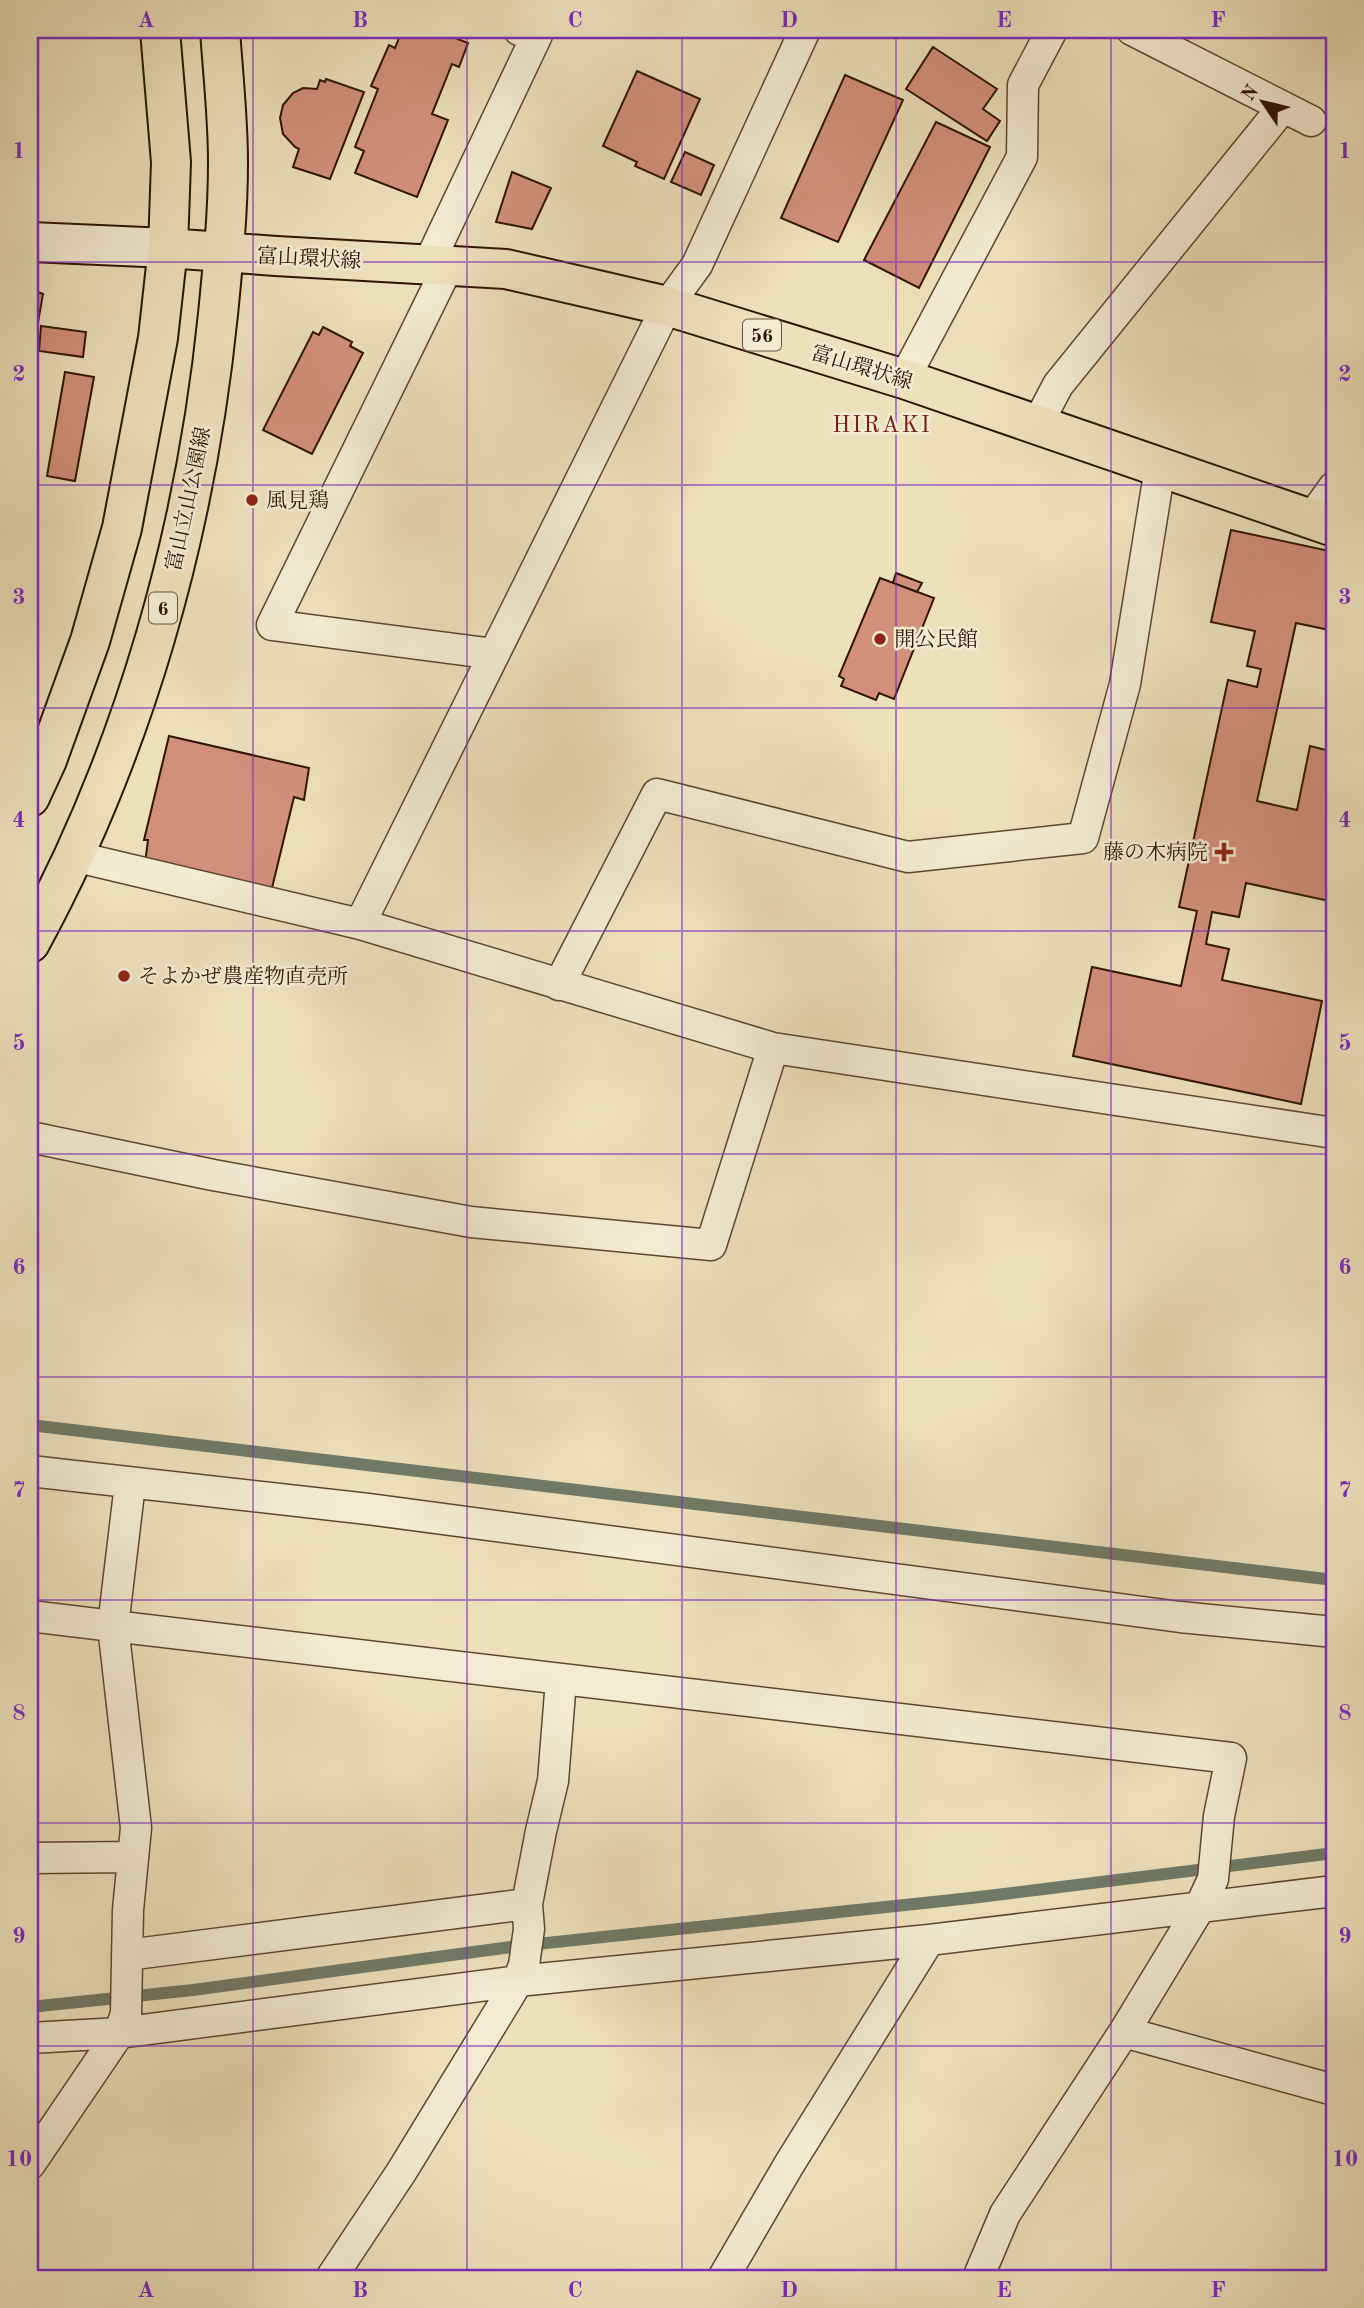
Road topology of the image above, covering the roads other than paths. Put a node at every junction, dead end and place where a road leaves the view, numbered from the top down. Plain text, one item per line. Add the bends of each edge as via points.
1 (160, 30) edge
2 (220, 30) edge
3 (519, 30) edge
4 (805, 30) edge
5 (1052, 30) edge
6 (1132, 30) edge
7 (1283, 107) junction
8 (1311, 121) dead end
9 (30, 242) edge
10 (168, 247) junction
11 (225, 252) junction
12 (438, 265) junction
13 (667, 306) junction
14 (904, 379) junction
15 (1037, 425) junction
16 (1160, 468) junction
17 (1334, 487) edge
18 (1323, 523) edge
19 (494, 653) junction
20 (30, 797) edge
21 (73, 856) junction
22 (360, 924) junction
23 (30, 943) edge
24 (559, 985) junction
25 (773, 1048) junction
26 (1334, 1133) edge
27 (30, 1137) edge
28 (30, 1471) edge
29 (130, 1484) junction
30 (30, 1616) edge
31 (113, 1626) junction
32 (1334, 1632) edge
33 (561, 1680) junction
34 (134, 1857) junction
35 (30, 1858) edge
36 (1334, 1891) edge
37 (527, 1904) junction
38 (1200, 1907) junction
39 (929, 1940) junction
40 (128, 1955) junction
41 (518, 1981) junction
42 (1124, 2032) junction
43 (119, 2033) junction
44 (30, 2038) edge
45 (1334, 2090) edge
46 (30, 2164) edge
47 (331, 2278) edge
48 (723, 2278) edge
49 (978, 2278) edge

1 - 10 main road via 171,162
2 - 11 main road, 富山立山公園線 / 6 via 228,162
3 - 12 street via 537,35
4 - 13 street via 697,265
5 - 14 street via 1023,85 1021,157
6 - 7 street
7 - 8 street
7 - 15 street via 1058,386
9 - 10 main road
10 - 11 main road, 富山環状線 / 56
10 - 20 main road via 158,338 122,528 90,641
11 - 12 main road, 富山環状線 / 56
11 - 21 main road, 富山立山公園線 / 6 via 204,429 165,602 105,782
12 - 13 main road, 富山環状線 / 56 via 506,269
12 - 19 street via 272,625
13 - 14 main road, 富山環状線 / 56
13 - 19 street
14 - 15 main road, 富山環状線 / 56
15 - 16 main road, 富山環状線 / 56
16 - 18 main road, 富山環状線 / 56
16 - 24 street via 1125,684 1083,838 908,856 657,794
17 - 18 street
19 - 22 street
21 - 22 street
21 - 23 main road, 富山立山公園線 / 6
22 - 24 street
24 - 25 street
25 - 26 street
25 - 27 street via 711,1245 471,1222
28 - 29 street
29 - 31 street
29 - 32 street via 368,1510 1166,1615
30 - 31 street
31 - 33 street
31 - 34 street via 136,1828
33 - 37 street via 553,1782
33 - 38 street via 1231,1758 1213,1879
34 - 35 street
34 - 40 street
36 - 38 street
37 - 40 street
37 - 41 street via 529,1929
38 - 39 street
38 - 42 street
39 - 41 street
39 - 48 street
40 - 43 street via 126,2014
41 - 43 street
41 - 47 street
42 - 45 street
42 - 49 street via 1005,2214
43 - 44 street
43 - 46 street

